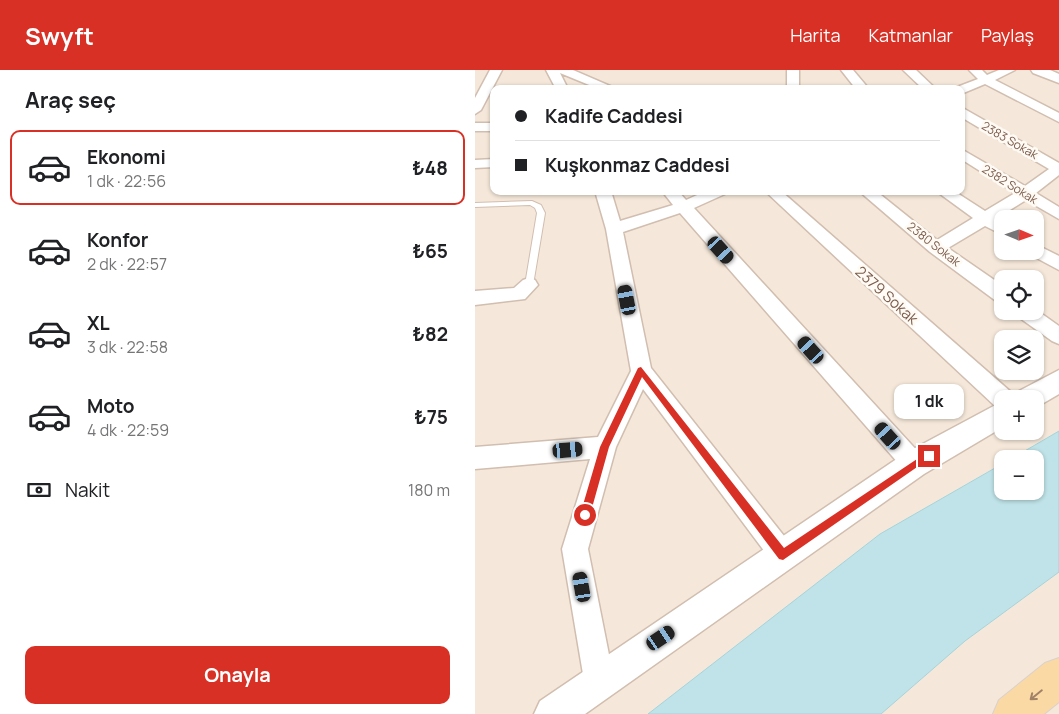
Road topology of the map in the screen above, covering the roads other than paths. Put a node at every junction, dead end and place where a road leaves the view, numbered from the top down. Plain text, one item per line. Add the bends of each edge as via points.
1 (481, 70) edge
2 (486, 70) edge
3 (496, 70) edge
4 (552, 70) edge
5 (562, 70) edge
6 (793, 70) edge
7 (847, 70) edge
8 (909, 70) edge
9 (975, 70) edge
10 (1009, 70) edge
11 (1038, 70) edge
12 (1059, 79) edge
13 (986, 80) junction
14 (560, 85) edge
15 (601, 85) edge
16 (793, 85) edge
17 (860, 85) edge
18 (926, 85) edge
19 (965, 88) edge
20 (475, 110) edge
21 (965, 113) edge
22 (1059, 118) edge
23 (475, 127) edge
24 (490, 127) edge
25 (965, 156) edge
26 (490, 163) edge
27 (475, 164) edge
28 (1059, 168) edge
29 (1025, 194) junction
30 (604, 195) edge
31 (672, 195) edge
32 (711, 195) edge
33 (776, 195) edge
34 (871, 195) edge
35 (949, 195) edge
36 (475, 205) edge
37 (683, 207) junction
38 (1059, 214) edge
39 (984, 220) junction
40 (994, 225) edge
41 (614, 229) junction
42 (936, 248) junction
43 (1044, 255) edge
44 (1059, 264) edge
45 (529, 285) joint
46 (994, 290) edge
47 (475, 298) edge
48 (1037, 320) edge
49 (1059, 336) edge
50 (641, 370) junction
51 (1059, 381) edge
52 (1043, 390) edge
53 (994, 392) edge
54 (994, 418) edge
55 (605, 447) junction
56 (475, 458) edge
57 (914, 464) junction
58 (783, 555) junction
59 (1059, 676) edge
60 (599, 680) junction
61 (553, 714) edge
62 (1013, 714) edge

1 - 2 street
3 - 20 street
4 - 14 street
5 - 15 street
6 - 16 street
7 - 17 street
8 - 18 street
9 - 13 street
10 - 13 street
11 - 12 street
13 - 19 street
13 - 22 street
21 - 28 street, 2383 Sokak
23 - 24 street
25 - 29 street, 2382 Sokak
26 - 27 street
28 - 29 street
29 - 38 street, 2382 Sokak
29 - 39 street
30 - 41 street
31 - 37 street
32 - 37 street
33 - 53 street, 2379 Sokak
34 - 42 street, 2380 Sokak
35 - 39 street
36 - 45 lane via 532,203 538,206 541,213
37 - 41 street
37 - 57 street
39 - 40 street
39 - 42 street
41 - 50 street
42 - 46 street, 2380 Sokak
43 - 44 street
45 - 47 street via 519,294
48 - 49 street
50 - 55 street
50 - 58 street
51 - 52 street
54 - 57 street
55 - 56 street
55 - 60 street via 575,549
57 - 58 street
58 - 60 street
59 -> 62 main road
60 - 61 street

